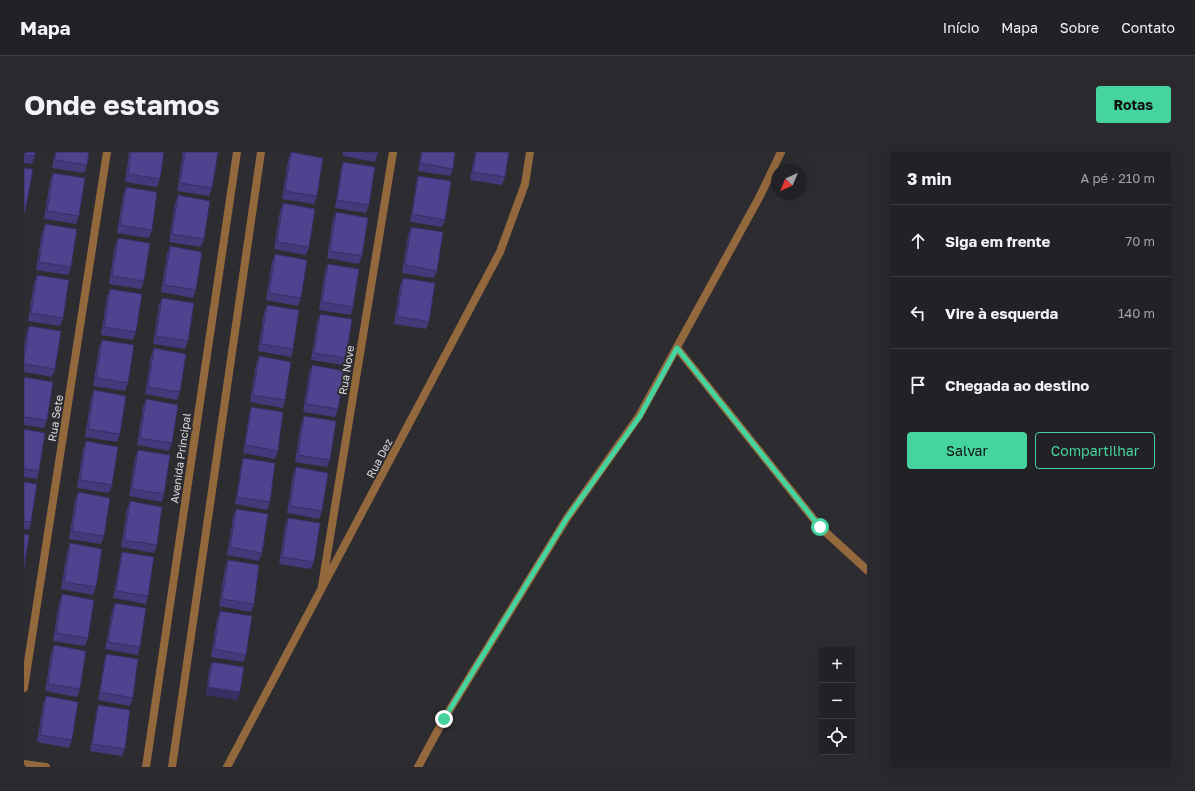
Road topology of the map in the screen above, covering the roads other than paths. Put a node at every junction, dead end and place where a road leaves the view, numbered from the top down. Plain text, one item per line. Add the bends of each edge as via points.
1 (107, 152) edge
2 (237, 152) edge
3 (261, 152) edge
4 (393, 152) edge
5 (530, 152) edge
6 (781, 152) edge
7 (677, 348) junction
8 (867, 570) edge
9 (321, 592) junction
10 (24, 688) edge
11 (24, 764) edge
12 (46, 767) edge
13 (146, 767) edge
14 (172, 767) edge
15 (227, 767) edge
16 (418, 767) edge

1 - 10 street, Rua Sete
2 - 13 street, Avenida Principal
3 - 14 street
4 - 9 street, Rua Nove
5 - 9 street, Rua Dez via 525,184 500,252
6 - 7 street via 760,196
7 - 8 street via 820,527
7 - 16 street via 640,416 567,518 444,719
9 - 15 street, Rua Dez
11 - 12 street

